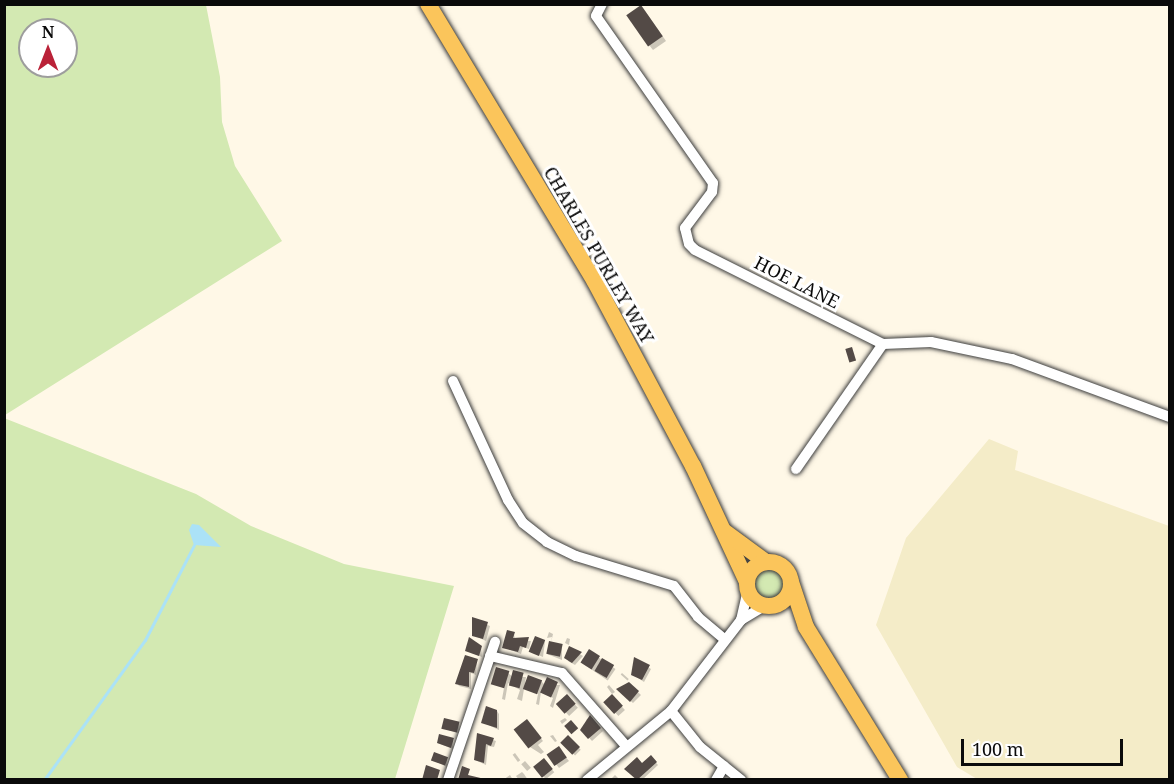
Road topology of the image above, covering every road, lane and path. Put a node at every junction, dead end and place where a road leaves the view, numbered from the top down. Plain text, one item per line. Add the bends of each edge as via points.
1 (428, 4) edge
2 (602, 4) edge
3 (883, 344) junction
4 (453, 381) dead end
5 (1170, 417) edge
6 (796, 469) dead end
7 (724, 532) junction
8 (766, 562) junction
9 (791, 582) junction
10 (748, 586) junction
11 (771, 604) junction
12 (741, 620) junction
13 (806, 627) junction
14 (725, 640) junction
15 (495, 642) dead end
16 (490, 656) junction
17 (671, 711) junction
18 (627, 747) junction
19 (724, 766) junction
20 (448, 780) edge
21 (587, 780) edge
22 (716, 780) edge
23 (741, 780) edge
24 (900, 780) edge

1 - 7 main road, CHARLES PURLEY WAY via 595,282
2 - 3 street, HOE LANE via 596,16 713,183 712,192 688,219 688,244
3 - 5 street, HOE LANE via 932,342 1012,359
3 - 6 street
4 - 14 street via 508,500 523,523 547,542 576,556 674,586 698,617
7 - 8 main road, CHARLES PURLEY WAY
7 - 10 main road, CHARLES PURLEY WAY
8 - 9 main road via 786,569
8 - 10 main road via 753,569
9 - 11 main road via 788,595
9 - 13 main road
10 - 11 main road via 755,600
10 - 12 street
11 - 12 street
11 - 13 main road
12 - 14 street
13 - 24 main road
14 - 17 street
15 - 16 street
16 - 18 street via 562,673
16 - 20 street
17 - 18 street
17 - 19 street via 700,747
18 - 21 street
19 - 22 street
19 - 23 street

